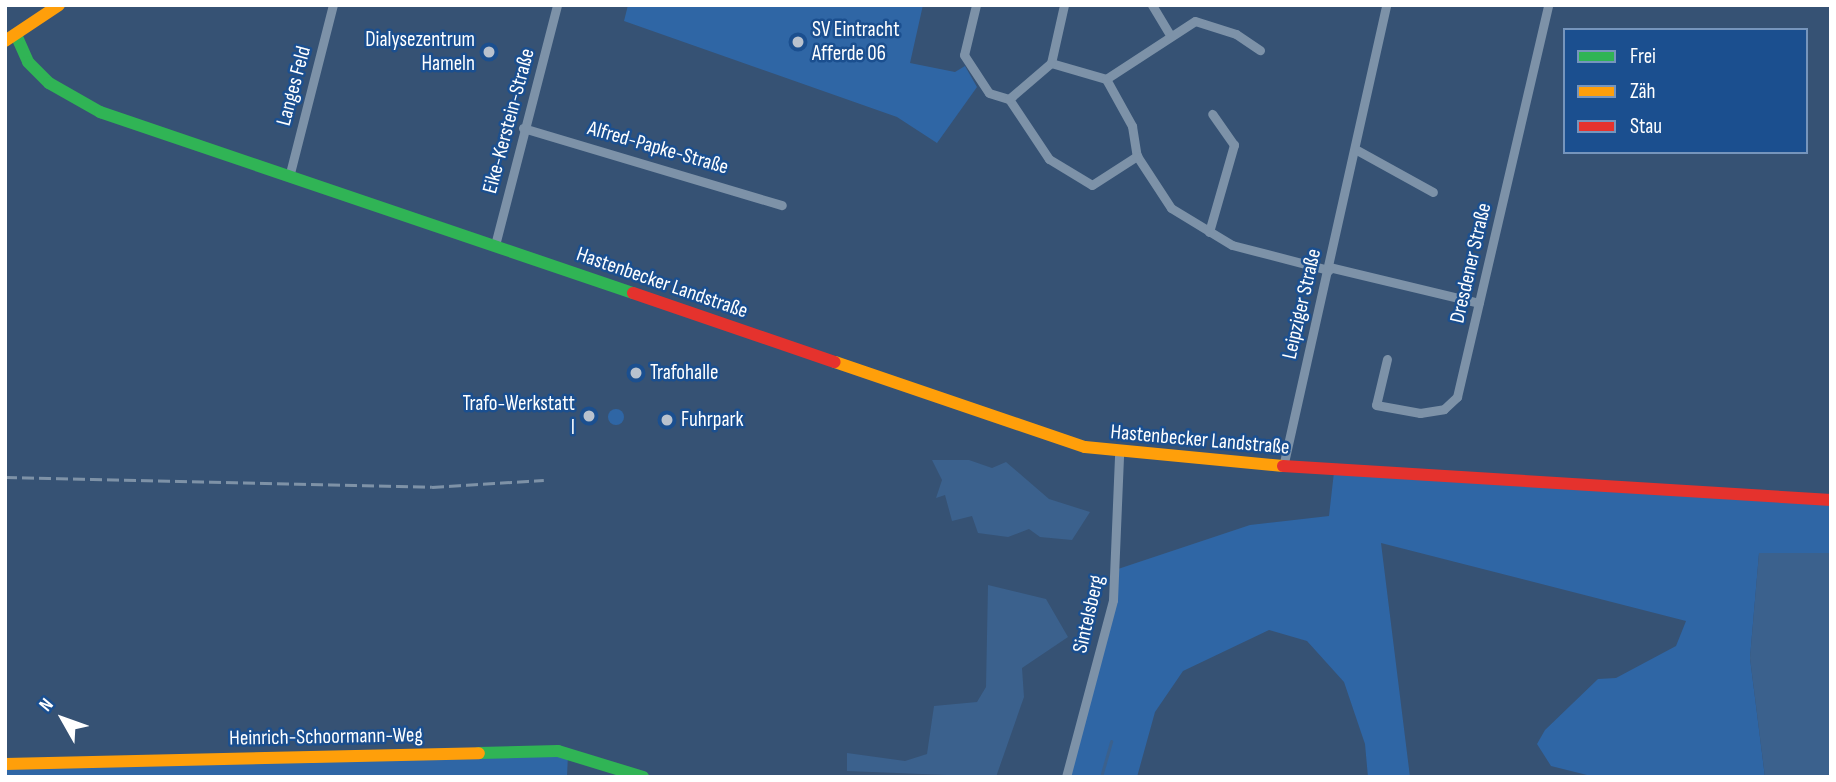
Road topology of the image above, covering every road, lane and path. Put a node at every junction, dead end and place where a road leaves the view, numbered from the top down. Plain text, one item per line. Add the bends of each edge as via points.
1 (59, 5) edge
2 (333, 5) edge
3 (557, 5) edge
4 (976, 5) edge
5 (1064, 5) edge
6 (1152, 5) edge
7 (1386, 5) edge
8 (1548, 5) edge
9 (1170, 35) junction
10 (11, 39) edge
11 (1260, 50) dead end
12 (1051, 63) junction
13 (1106, 79) junction
14 (1009, 99) junction
15 (1212, 114) dead end
16 (523, 128) junction
17 (1355, 149) junction
18 (1137, 156) junction
19 (289, 177) junction
20 (1433, 191) dead end
21 (782, 205) dead end
22 (1209, 232) junction
23 (495, 245) junction
24 (1329, 268) junction
25 (1479, 303) junction
26 (1387, 359) dead end
27 (1119, 455) junction
28 (1283, 467) junction
29 (1831, 500) edge
30 (5, 764) edge
31 (643, 777) edge
32 (1066, 777) edge

1 - 10 main road
2 - 19 street, Langes Feld
3 - 16 street, Eike-Kerstein-Straße
4 - 14 street via 964,55 989,93
5 - 12 street
6 - 9 street
7 - 17 street, Leipziger Straße
8 - 25 street, Dresdener Straße
9 - 11 street via 1195,22 1236,33
9 - 13 street
10 - 19 main road, Hastenbecker Landstraße via 33,68 87,107
12 - 13 street
12 - 14 street
13 - 18 street via 1132,126
14 - 18 street via 1049,159 1092,185
15 - 22 street via 1234,145
16 - 21 street, Alfred-Papke-Straße
16 - 23 street, Eike-Kerstein-Straße
17 - 20 street
17 - 24 street, Leipziger Straße
18 - 22 street via 1171,208
19 - 23 main road, Hastenbecker Landstraße
22 - 24 street via 1256,254
23 - 27 main road, Hastenbecker Landstraße
24 - 25 street
24 - 28 street, Leipziger Straße
25 - 26 street, Dresdener Straße via 1457,397 1444,409 1398,412 1376,405
27 - 28 main road, Hastenbecker Landstraße
27 - 32 street, Sintelsberg via 1113,600
28 - 29 main road, Hastenbecker Landstraße
30 - 31 main road, Heinrich-Schoormann-Weg via 558,751

